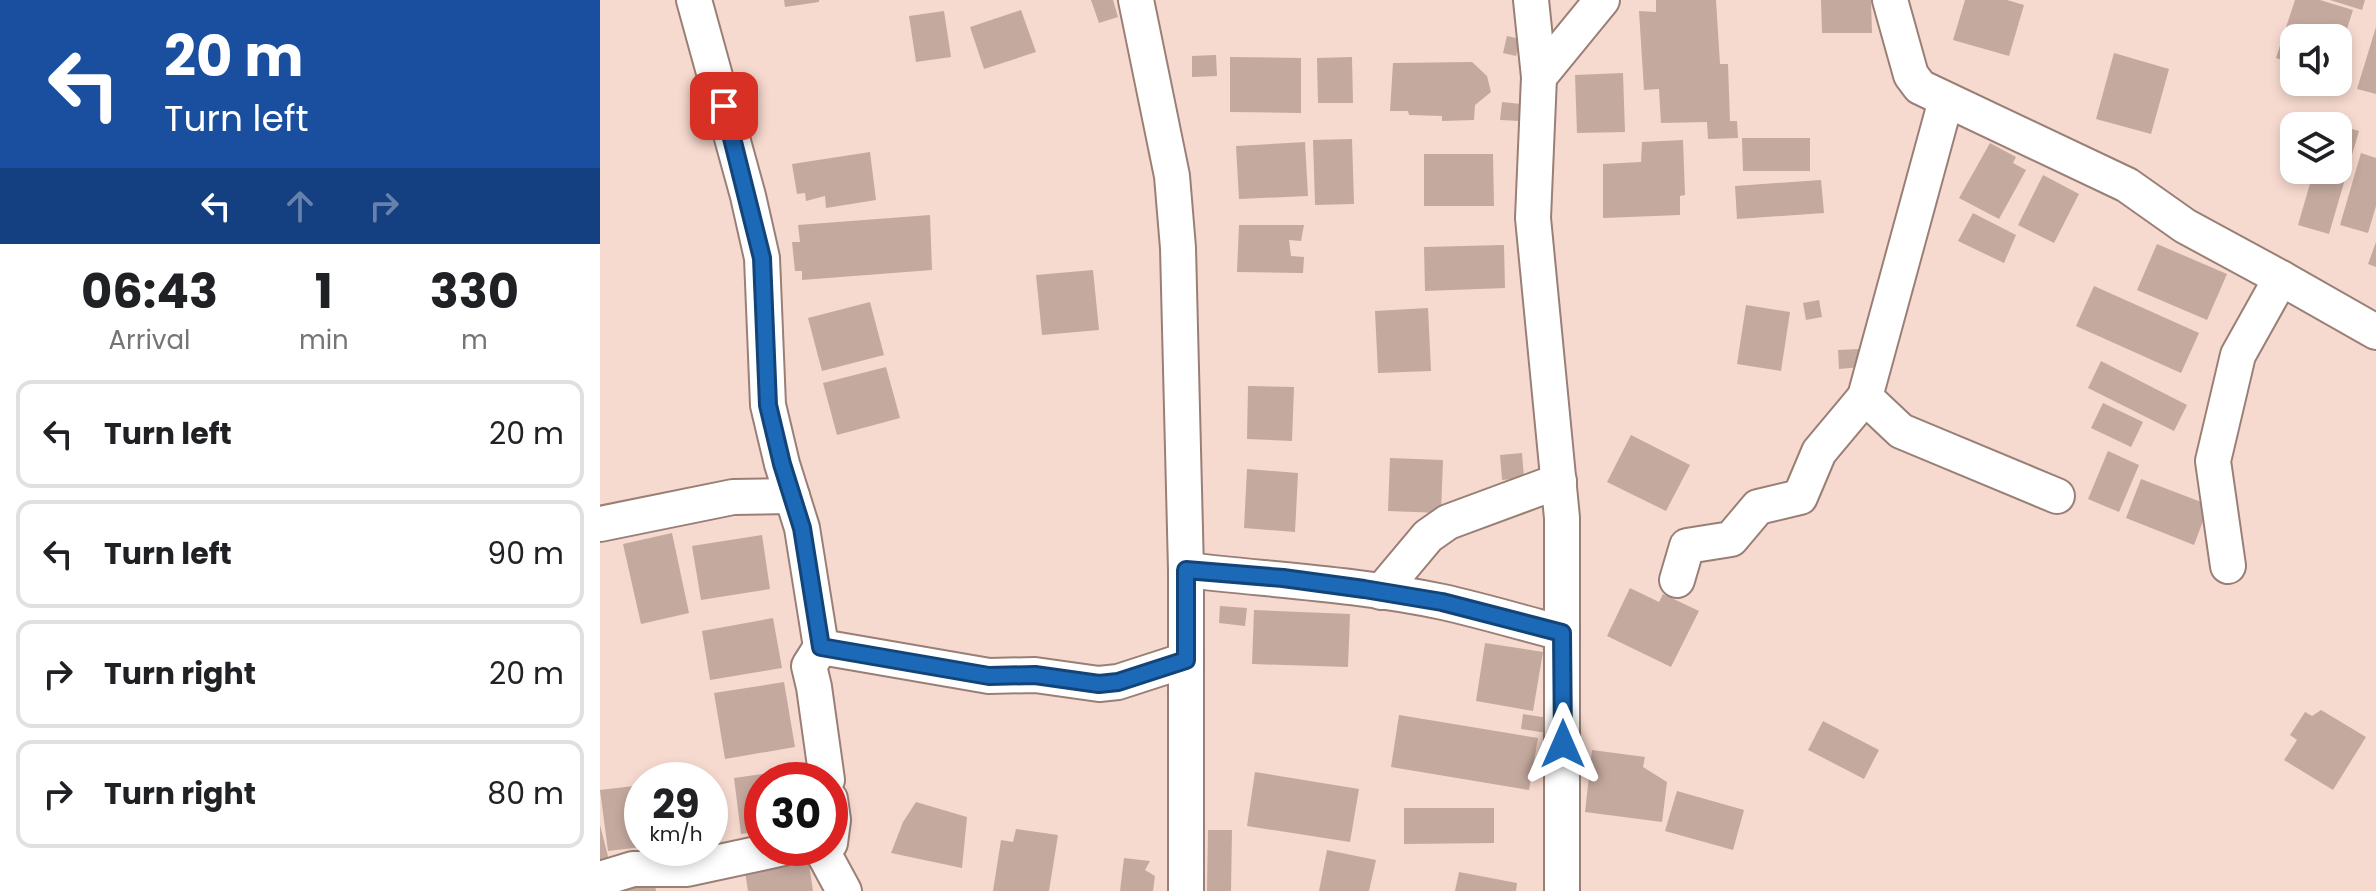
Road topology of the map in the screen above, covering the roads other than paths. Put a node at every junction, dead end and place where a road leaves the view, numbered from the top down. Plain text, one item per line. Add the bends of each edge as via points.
1 (694, 0) edge
2 (1136, 0) edge
3 (1531, 0) edge
4 (1602, 0) edge
5 (1890, 0) edge
6 (1539, 77) junction
7 (1946, 100) junction
8 (2281, 278) junction
9 (2376, 332) edge
10 (1865, 397) junction
11 (1559, 481) junction
12 (792, 496) junction
13 (2057, 496) dead end
14 (600, 524) edge
15 (2228, 566) dead end
16 (1186, 570) junction
17 (1677, 580) dead end
18 (1381, 592) junction
19 (1562, 633) junction
20 (821, 647) junction
21 (1186, 660) junction
22 (824, 762) edge
23 (744, 857) edge
24 (832, 866) edge
25 (600, 879) edge
26 (844, 891) edge
27 (1186, 891) edge
28 (1562, 891) edge

1 - 12 street via 762,258 768,405
2 - 16 street via 1172,176 1182,323
3 - 6 street
4 - 6 street
5 - 7 street via 1914,81
6 - 11 street via 1533,218
7 - 8 street via 2127,185 2185,226
7 - 10 street
8 - 9 street
8 - 15 street via 2238,355 2213,461
10 - 13 street via 1901,431
10 - 17 street via 1819,452 1800,497 1758,507 1731,539 1687,546
11 - 18 street via 1448,522 1428,536
11 - 19 street
12 - 14 street via 733,497
12 - 20 street
16 - 18 street
16 - 21 street
18 - 19 street
19 - 28 street
20 - 21 street via 989,676 1035,675 1099,684
20 - 22 street via 809,666
21 - 27 street
23 - 25 street via 687,869 633,869
24 - 26 street

